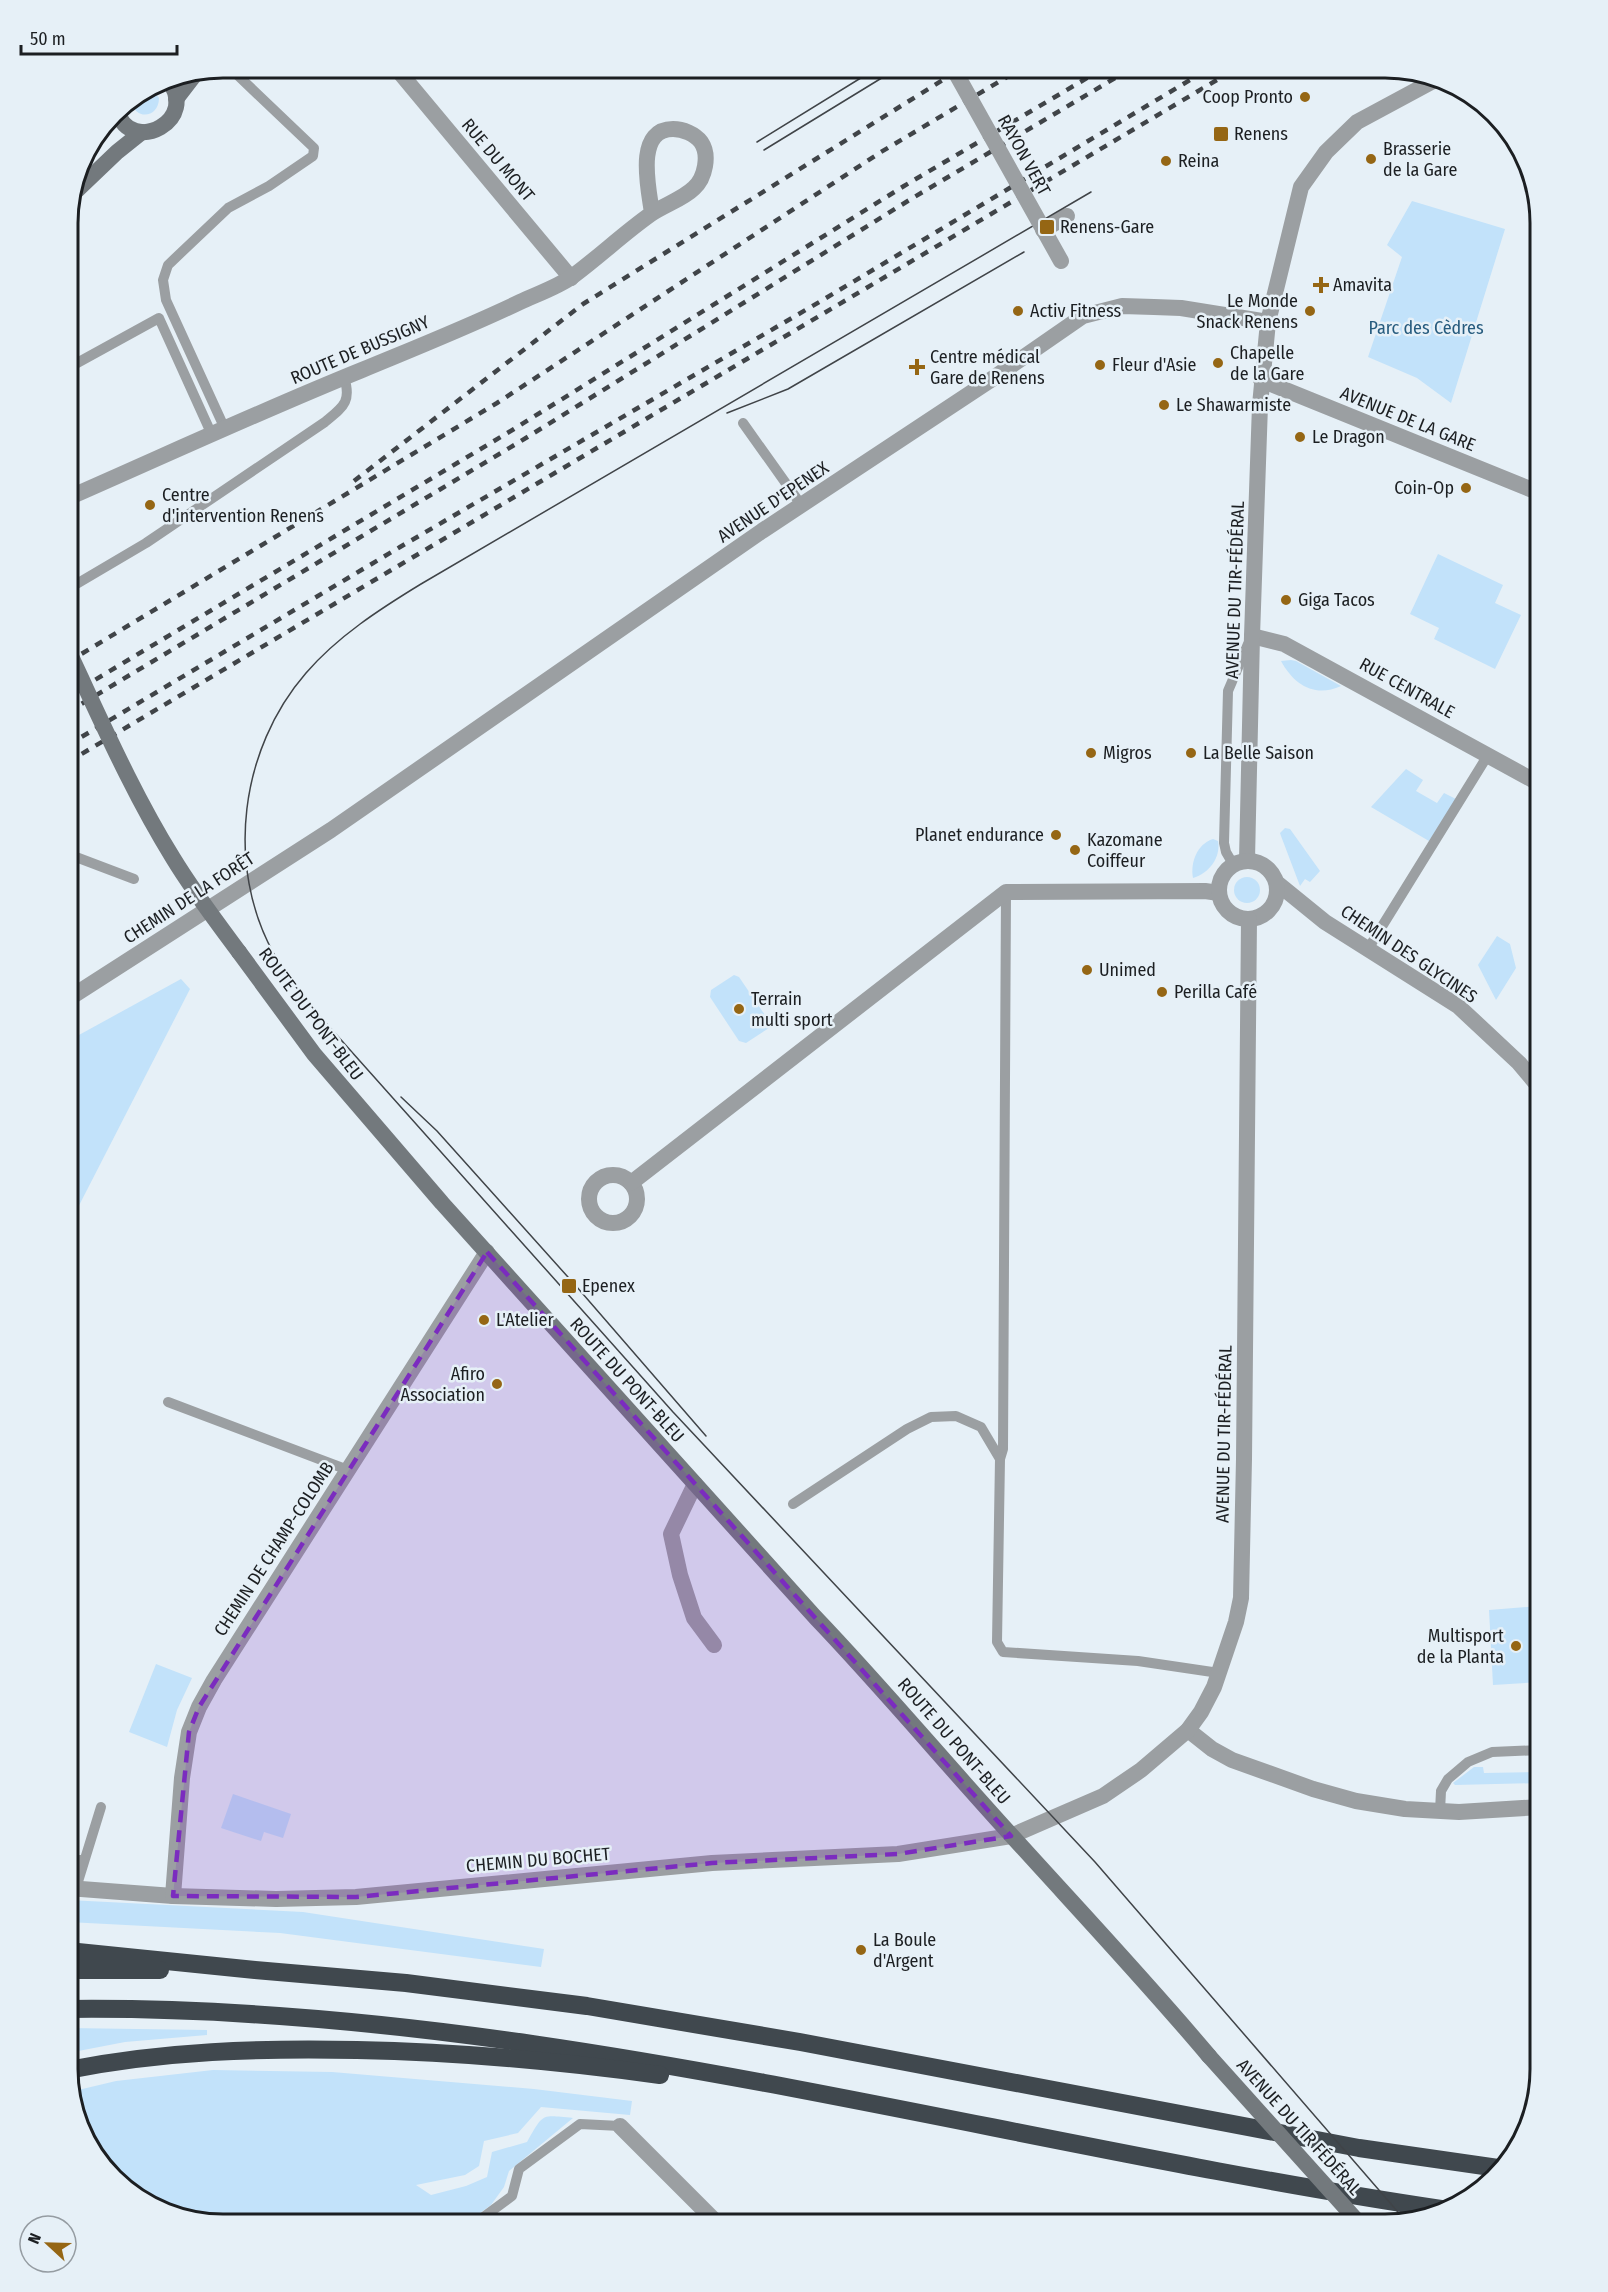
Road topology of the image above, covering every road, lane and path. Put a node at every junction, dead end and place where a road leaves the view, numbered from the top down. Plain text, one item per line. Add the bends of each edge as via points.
1 (240, 78) edge
2 (404, 78) edge
3 (959, 78) edge
4 (189, 82) edge
5 (1426, 85) edge
6 (173, 88) edge
7 (176, 99) junction
8 (122, 119) edge
9 (142, 132) junction
10 (84, 184) edge
11 (652, 213) junction
12 (1067, 216) dead end
13 (1043, 230) junction
14 (1060, 261) dead end
15 (571, 278) junction
16 (1268, 322) junction
17 (78, 363) edge
18 (344, 377) junction
19 (1261, 380) junction
20 (743, 423) dead end
21 (218, 432) junction
22 (1530, 489) edge
23 (78, 494) edge
24 (802, 506) junction
25 (78, 583) edge
26 (1252, 636) junction
27 (78, 671) edge
28 (1488, 755) junction
29 (1530, 778) edge
30 (331, 830) joint
31 (78, 858) edge
32 (1240, 862) junction
33 (134, 879) dead end
34 (1277, 883) junction
35 (1006, 892) junction
36 (1219, 893) junction
37 (1249, 919) junction
38 (1368, 949) junction
39 (78, 993) edge
40 (1530, 1077) edge
41 (631, 1183) dead end
42 (487, 1252) junction
43 (168, 1402) dead end
44 (1000, 1460) junction
45 (348, 1470) junction
46 (695, 1484) junction
47 (793, 1504) dead end
48 (714, 1645) dead end
49 (1219, 1673) junction
50 (1188, 1730) junction
51 (1530, 1750) edge
52 (100, 1807) dead end
53 (1530, 1808) edge
54 (1440, 1811) junction
55 (1011, 1836) junction
56 (78, 1860) edge
57 (84, 1860) junction
58 (78, 1874) edge
59 (78, 1888) edge
60 (173, 1896) junction
61 (78, 1952) edge
62 (78, 1970) edge
63 (255, 1970) junction
64 (78, 2008) edge
65 (1209, 2056) joint
66 (78, 2068) edge
67 (928, 2116) junction
68 (620, 2126) joint
69 (1491, 2167) edge
70 (1428, 2207) edge
71 (488, 2214) edge
72 (708, 2214) edge
73 (1351, 2214) edge

1 - 21 lane via 314,148 313,156 228,208 168,265 163,280 166,300
2 - 15 street, RUE DU MONT
3 - 13 street, RAYON VERT, bridge
4 - 7 main road
5 - 16 street, AVENUE DU TIR-FÉDÉRAL via 1357,122 1326,152 1301,187
6 - 7 main road
7 - 9 main road via 170,120 153,131
8 - 9 main road
9 - 10 main road
11 - 11 street, ROUTE DE BUSSIGNY via 694,189 700,179 705,150 692,134 664,131 649,145
11 - 15 street, ROUTE DE BUSSIGNY
12 - 13 street
13 - 14 street, RAYON VERT, bridge
15 - 18 street, ROUTE DE BUSSIGNY via 471,325
16 - 19 street, AVENUE DU TIR-FÉDÉRAL
16 - 24 street, AVENUE D'EPENEX via 1154,307 1122,306 1083,316
17 - 21 lane via 159,318
18 - 21 street, ROUTE DE BUSSIGNY
18 - 25 lane via 346,401 325,422 146,543
19 - 22 street, AVENUE DE LA GARE
19 - 26 street, AVENUE DU TIR-FÉDÉRAL
20 - 24 lane
21 - 23 street, ROUTE DE BUSSIGNY
24 - 30 street, AVENUE D'EPENEX
26 - 28 street, RUE CENTRALE via 1284,644
26 - 32 street, AVENUE DU TIR-FÉDÉRAL
26 - 32 lane via 1228,691 1224,843 1226,852
27 - 42 main road, ROUTE DU PONT-BLEU, bridge via 131,784 198,895 314,1054
28 - 29 street, RUE CENTRALE
28 - 38 lane
30 - 39 street, CHEMIN DE LA FORÊT
31 - 33 lane
32 - 34 street via 1259,862 1273,873
32 - 36 street via 1222,876
34 - 37 street via 1272,907
34 - 38 street, CHEMIN DES GLYCINES via 1325,922
35 - 36 street
35 - 41 street
35 - 44 lane
36 - 37 street via 1231,914
37 - 49 street, AVENUE DU TIR-FÉDÉRAL via 1241,1598
38 - 40 street, CHEMIN DES GLYCINES via 1458,1006
42 - 45 street, CHEMIN DE CHAMP-COLOMB
42 - 46 main road, ROUTE DU PONT-BLEU
43 - 45 lane
44 - 47 lane via 981,1428 956,1416 931,1417
44 - 49 lane via 997,1642 1003,1652 1138,1661
45 - 60 street, CHEMIN DE CHAMP-COLOMB via 199,1707 189,1732 182,1778
46 - 48 street via 671,1534 693,1618
46 - 55 main road, ROUTE DU PONT-BLEU
49 - 50 street, AVENUE DU TIR-FÉDÉRAL
50 - 54 street via 1232,1760 1313,1789 1366,1803
50 - 55 street, AVENUE DU TIR-FÉDÉRAL via 1103,1796
51 - 54 lane via 1492,1752 1468,1762 1448,1779 1441,1791
52 - 57 lane
53 - 54 street
55 - 60 street, CHEMIN DU BOCHET via 898,1854 712,1863 357,1897
55 - 65 main road, ROUTE DU PONT-BLEU via 1149,1984
56 - 57 lane
57 - 58 lane
59 - 60 street, CHEMIN DU BOCHET
61 - 63 highway
62 - 63 highway
63 - 69 highway via 454,1989 683,2022 1359,2148
64 - 67 highway via 248,2013 440,2031 661,2063
65 - 73 main road, AVENUE DU TIR FÉDÉRAL, bridge
66 - 67 highway via 220,2050 438,2053 630,2071
67 - 70 highway
68 - 71 lane via 580,2124 519,2169 512,2196
68 - 72 street

